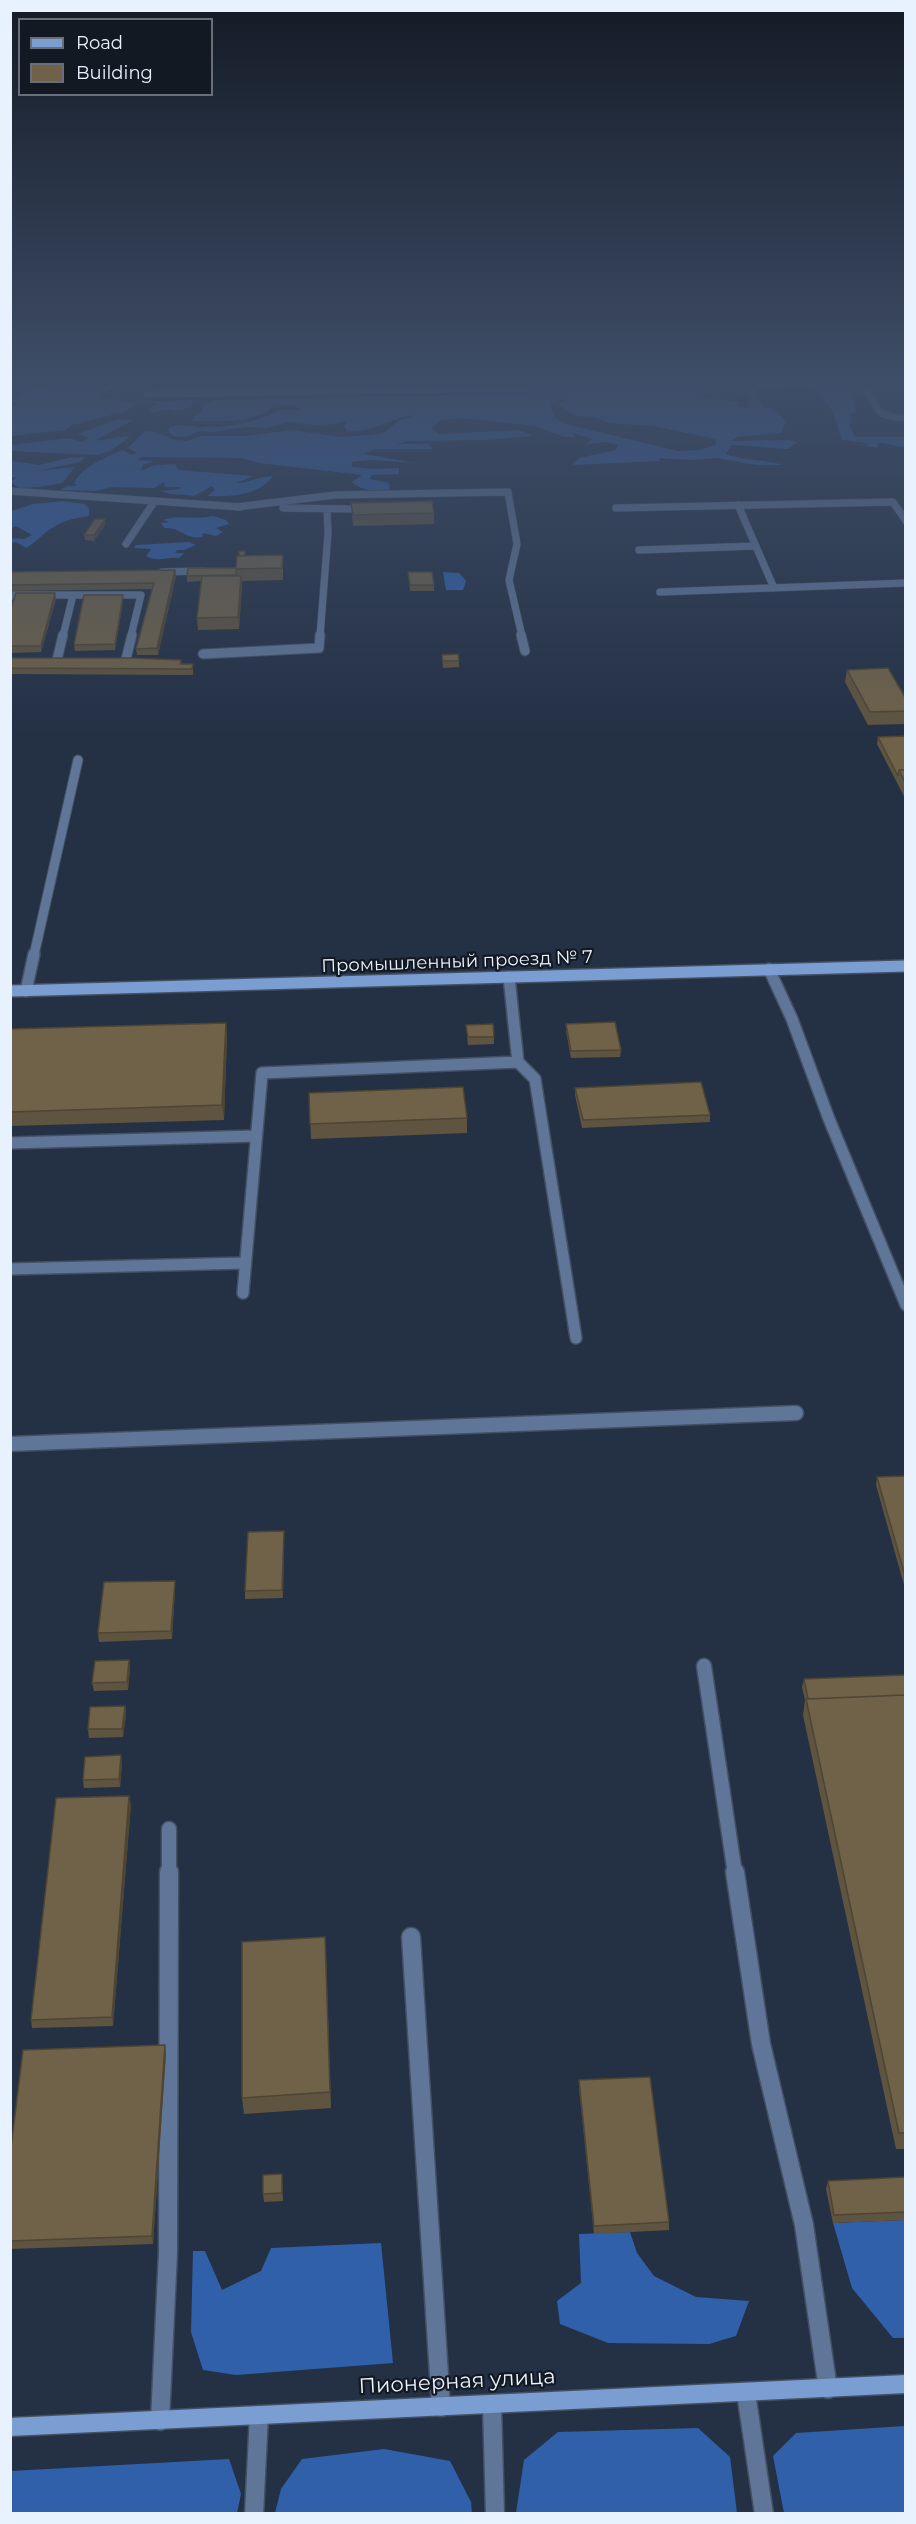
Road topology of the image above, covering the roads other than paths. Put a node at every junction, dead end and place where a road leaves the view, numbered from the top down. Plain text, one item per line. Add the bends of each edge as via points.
1 (154, 502) joint
2 (279, 502) edge
3 (510, 502) edge
4 (738, 505) junction
5 (236, 507) junction
6 (353, 508) edge
7 (616, 508) dead end
8 (327, 509) junction
9 (906, 521) edge
10 (126, 544) dead end
11 (756, 546) junction
12 (639, 550) dead end
13 (213, 571) edge
14 (154, 572) edge
15 (906, 583) edge
16 (774, 588) junction
17 (660, 592) dead end
18 (73, 595) junction
19 (10, 597) edge
20 (525, 651) dead end
21 (203, 654) dead end
22 (114, 659) edge
23 (126, 659) junction
24 (136, 659) edge
25 (45, 660) edge
26 (57, 660) junction
27 (68, 660) edge
28 (78, 760) dead end
29 (906, 966) edge
30 (769, 969) junction
31 (509, 977) junction
32 (26, 991) junction
33 (10, 992) edge
34 (518, 1062) junction
35 (256, 1136) junction
36 (10, 1143) edge
37 (245, 1263) junction
38 (10, 1269) edge
39 (243, 1293) dead end
40 (906, 1305) edge
41 (576, 1338) dead end
42 (796, 1413) dead end
43 (10, 1444) edge
44 (704, 1665) dead end
45 (168, 1829) dead end
46 (411, 1937) dead end
47 (906, 2384) edge
48 (828, 2388) junction
49 (746, 2393) junction
50 (492, 2405) junction
51 (441, 2407) junction
52 (259, 2415) junction
53 (160, 2421) junction
54 (10, 2427) edge
55 (254, 2514) edge
56 (495, 2514) edge
57 (764, 2514) edge

1 - 5 street
1 - 10 street
2 - 5 street
3 - 20 street via 517,544 509,580
4 - 7 street
4 - 9 street via 893,502
4 - 11 street
5 - 8 street
6 - 8 street
8 - 21 street via 319,648
11 - 12 street
11 - 16 street
13 - 14 street
15 - 16 street
16 - 17 street
18 - 19 street
18 - 23 street via 141,595
18 - 26 street
22 - 23 street
23 - 24 street
25 - 26 street
26 - 27 street
28 - 32 street
29 - 30 street, Промышленный проезд № 7
30 - 31 street, Промышленный проезд № 7
30 - 40 street
31 - 32 street, Промышленный проезд № 7
31 - 34 street
32 - 33 street, Промышленный проезд № 7
34 - 35 street via 262,1073
34 - 41 street via 535,1079
35 - 36 street
35 - 37 street
37 - 38 street
37 - 39 street
42 - 43 street
44 - 48 street via 761,2044 804,2224
45 - 53 street via 168,2252
46 - 51 street
47 - 48 street, Пионерная улица
48 - 49 street, Пионерная улица
49 - 50 street, Пионерная улица
49 - 57 street
50 - 51 street, Пионерная улица
50 - 56 street
51 - 52 street, Пионерная улица
52 - 53 street, Пионерная улица
52 - 55 street
53 - 54 street, Пионерная улица

